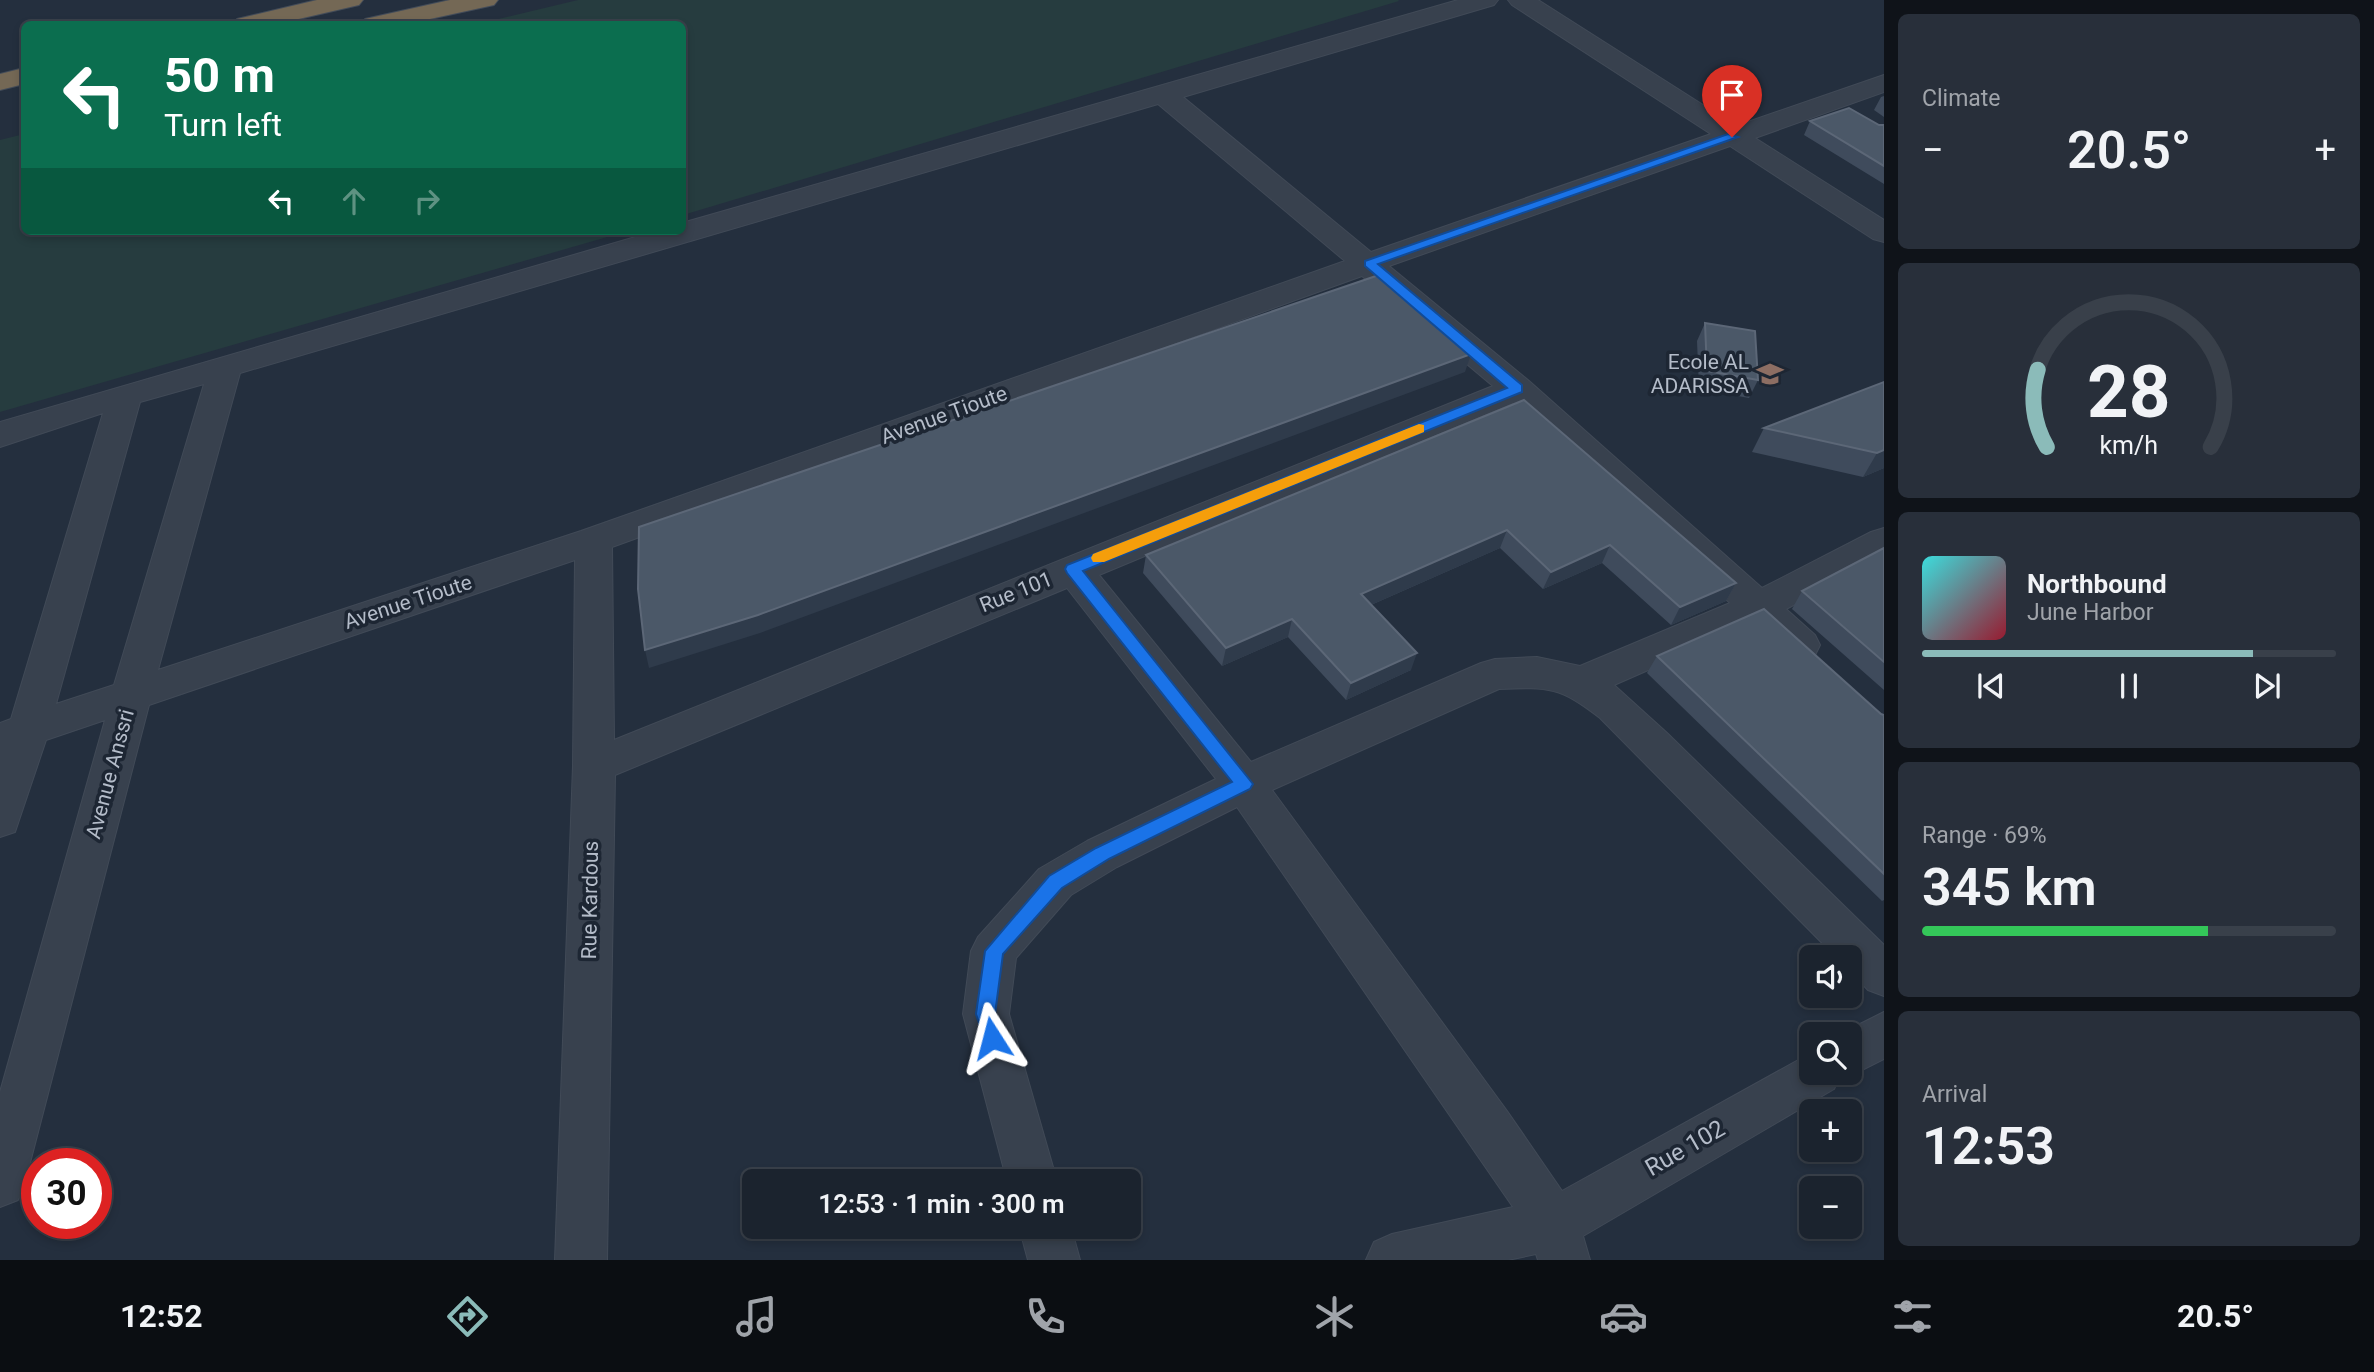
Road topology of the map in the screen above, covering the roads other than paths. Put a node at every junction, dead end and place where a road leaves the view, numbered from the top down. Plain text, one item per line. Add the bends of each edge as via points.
1 (350, 0) edge
2 (485, 0) edge
3 (1485, 0) edge
4 (1521, 0) edge
5 (259, 21) edge
6 (388, 21) edge
7 (21, 77) edge
8 (0, 82) edge
9 (1884, 83) edge
10 (1163, 94) junction
11 (1832, 101) junction
12 (21, 102) edge
13 (0, 107) edge
14 (1863, 118) edge
15 (1732, 137) junction
16 (686, 233) edge
17 (1884, 233) edge
18 (679, 235) edge
19 (1369, 263) junction
20 (225, 367) junction
21 (1517, 389) junction
22 (125, 396) junction
23 (0, 435) edge
24 (594, 540) junction
25 (1884, 541) edge
26 (1073, 569) junction
27 (1757, 607) junction
28 (1825, 667) edge
29 (1582, 682) junction
30 (132, 693) junction
31 (15, 733) edge
32 (594, 766) junction
33 (1244, 784) junction
34 (0, 819) edge
35 (1884, 975) edge
36 (1884, 1034) edge
37 (1862, 1047) edge
38 (1799, 1085) edge
39 (1029, 1169) edge
40 (0, 1182) edge
41 (1048, 1239) edge
42 (1559, 1242) edge
43 (581, 1260) edge
44 (1054, 1260) edge
45 (1392, 1260) edge

1 - 5 highway
2 - 6 highway
3 - 10 street
4 - 15 street
7 - 8 highway
9 - 11 street, Avenue Tioute
10 - 16 street
10 - 19 street
11 - 14 street
11 - 15 street, Avenue Tioute
12 - 13 highway
15 - 17 street
15 - 19 street, Avenue Tioute
18 - 20 street
19 - 21 street
19 - 24 street, Avenue Tioute
20 - 22 street
20 - 30 street, Avenue Anssri
21 - 26 street, Rue 101
21 - 27 street
22 - 23 street
22 - 31 street
24 - 30 street, Avenue Tioute
24 - 32 street, Rue Kardous
25 - 27 street
26 - 32 street, Rue 101
26 - 33 street
27 - 28 street
27 - 29 street
29 - 33 street via 1537,672 1495,674
29 - 35 street via 1614,707
30 - 31 street, Avenue Tioute
30 - 40 street, Avenue Anssri
31 - 34 street
32 - 43 street, Rue Kardous
33 - 39 street via 1055,882 995,951 986,1014
33 - 42 street via 1490,1128
36 - 37 street
38 - 42 street, Rue 102
41 - 44 street
42 - 45 street, Rue 102

